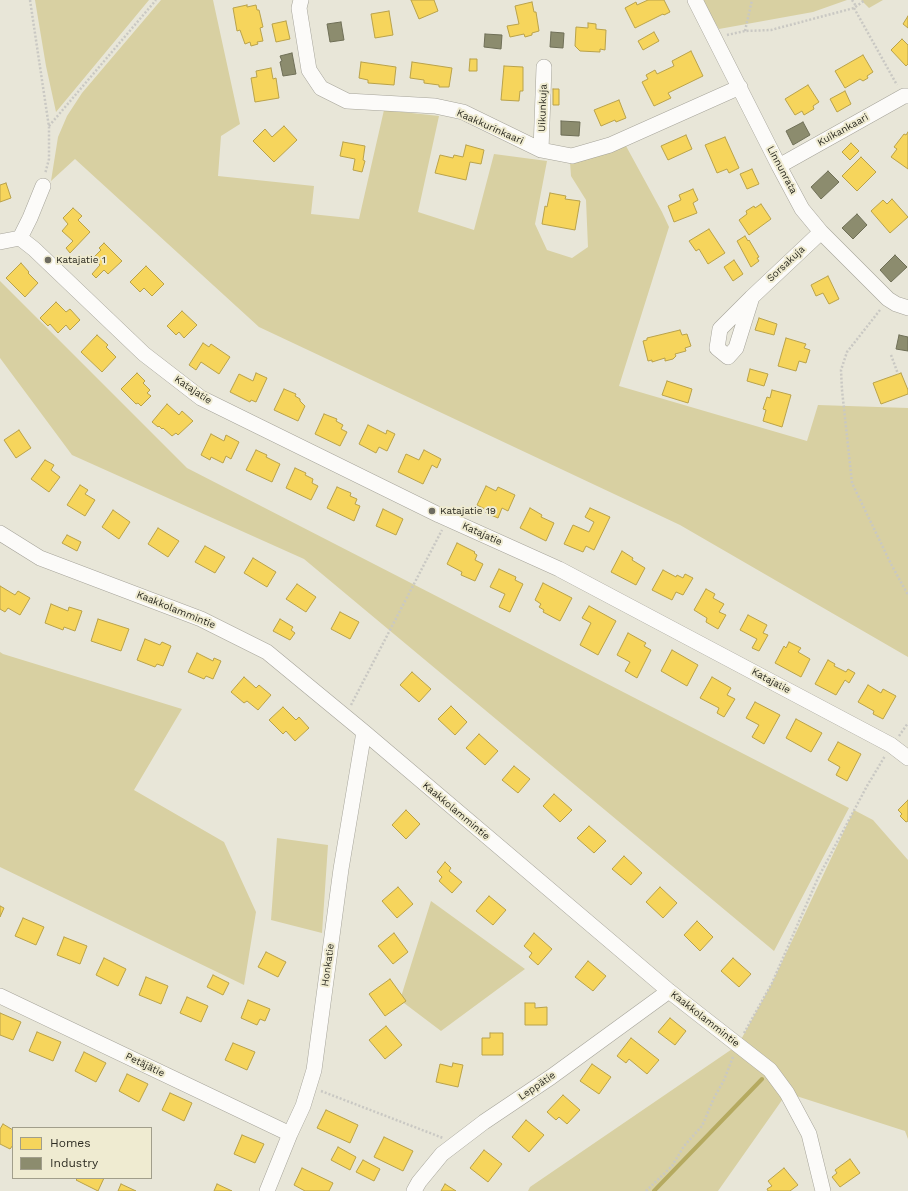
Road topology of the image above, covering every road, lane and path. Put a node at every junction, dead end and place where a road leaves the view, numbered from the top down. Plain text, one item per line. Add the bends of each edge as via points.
1 (30, 0) edge
2 (156, 0) edge
3 (301, 0) edge
4 (695, 0) edge
5 (752, 0) edge
6 (852, 0) edge
7 (864, 0) edge
8 (855, 7) junction
9 (745, 32) junction
10 (714, 37) junction
11 (544, 67) dead end
12 (740, 87) junction
13 (906, 96) edge
14 (49, 127) junction
15 (541, 150) junction
16 (779, 166) junction
17 (43, 186) joint
18 (821, 232) junction
19 (20, 238) junction
20 (0, 242) edge
21 (752, 296) dead end
22 (882, 306) dead end
23 (908, 308) edge
24 (891, 355) dead end
25 (898, 374) dead end
26 (448, 519) junction
27 (0, 533) edge
28 (908, 595) edge
29 (344, 717) junction
30 (364, 732) junction
31 (891, 745) junction
32 (908, 758) edge
33 (669, 991) junction
34 (0, 996) edge
35 (738, 1044) junction
36 (309, 1086) junction
37 (290, 1134) junction
38 (456, 1144) junction
39 (267, 1191) edge
40 (414, 1191) edge
41 (646, 1191) edge
42 (823, 1191) edge

1 - 14 path
2 - 14 path
3 - 15 street, Kaakkurinkaari via 298,8 309,70 321,88 347,101 435,106 463,112
4 - 10 street, Linnunrata
5 - 9 path
6 - 8 path
7 - 8 path
8 - 9 path via 772,30
8 - 13 path
9 - 10 path
10 - 12 street, Linnunrata
11 - 15 street, Uikunkuja
12 - 15 street, Kaakkurinkaari via 610,145 572,156
12 - 16 street, Linnunrata
13 - 16 street, Kuikankaari
14 - 17 path via 49,159
16 - 18 street, Linnunrata via 802,209
17 - 19 street
18 - 21 street, Sorsakuja
18 - 23 street, Linnunrata via 888,300
19 - 20 street
19 - 26 street, Katajatie via 144,354 200,398
22 - 28 path via 847,352 841,370 842,390 852,483
24 - 25 path
26 - 29 path
26 - 31 street, Katajatie via 560,569
27 - 29 street, Kaakkolammintie via 40,558 201,619 267,652
29 - 30 street, Kaakkolammintie
30 - 33 street, Kaakkolammintie
30 - 36 street, Honkatie via 341,869 314,1070
31 - 32 street, Katajatie
31 - 35 path via 818,878 772,983
33 - 35 street, Kaakkolammintie
33 - 38 street, Leppätie
34 - 37 street, Petäjätie
35 - 41 path via 702,1126 684,1146 672,1166
35 - 42 street, Kaakkolammintie via 770,1070 786,1093 809,1134
36 - 37 street, Honkatie
36 - 38 path
37 - 39 street, Honkatie
38 - 40 street, Leppätie via 442,1154

